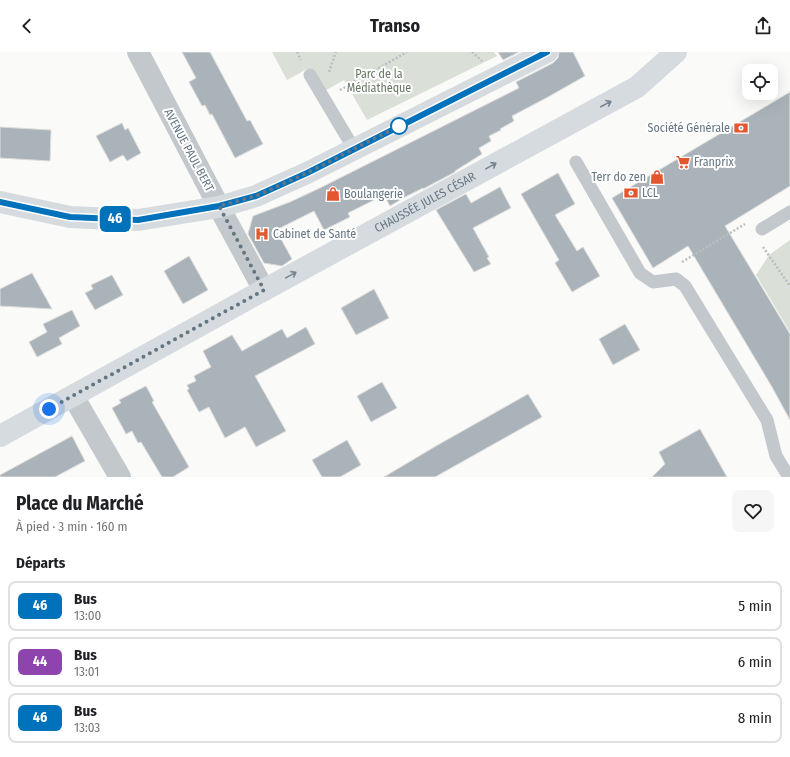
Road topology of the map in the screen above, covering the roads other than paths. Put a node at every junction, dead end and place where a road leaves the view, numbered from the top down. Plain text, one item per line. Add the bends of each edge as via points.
1 (138, 52) edge
2 (547, 52) edge
3 (676, 52) edge
4 (310, 75) dead end
5 (354, 149) junction
6 (576, 162) dead end
7 (0, 202) edge
8 (219, 206) junction
9 (790, 212) edge
10 (758, 232) road end
11 (264, 290) junction
12 (73, 396) junction
13 (0, 436) edge
14 (120, 477) edge
15 (789, 477) edge

1 - 8 street, AVENUE PAUL BERT
2 - 5 street
11 -> 3 street, CHAUSSÉE JULES CÉSAR via 637,87
4 - 5 lane
5 - 8 street via 256,196
6 - 15 lane via 640,273 653,282 676,280 685,286 767,420 776,456
7 - 8 street via 70,217 138,220
8 - 11 street, AVENUE PAUL BERT
9 - 10 lane
11 - 12 street, CHAUSSÉE JULES CÉSAR
12 - 13 street, CHAUSSÉE JULES CÉSAR
12 - 14 street

